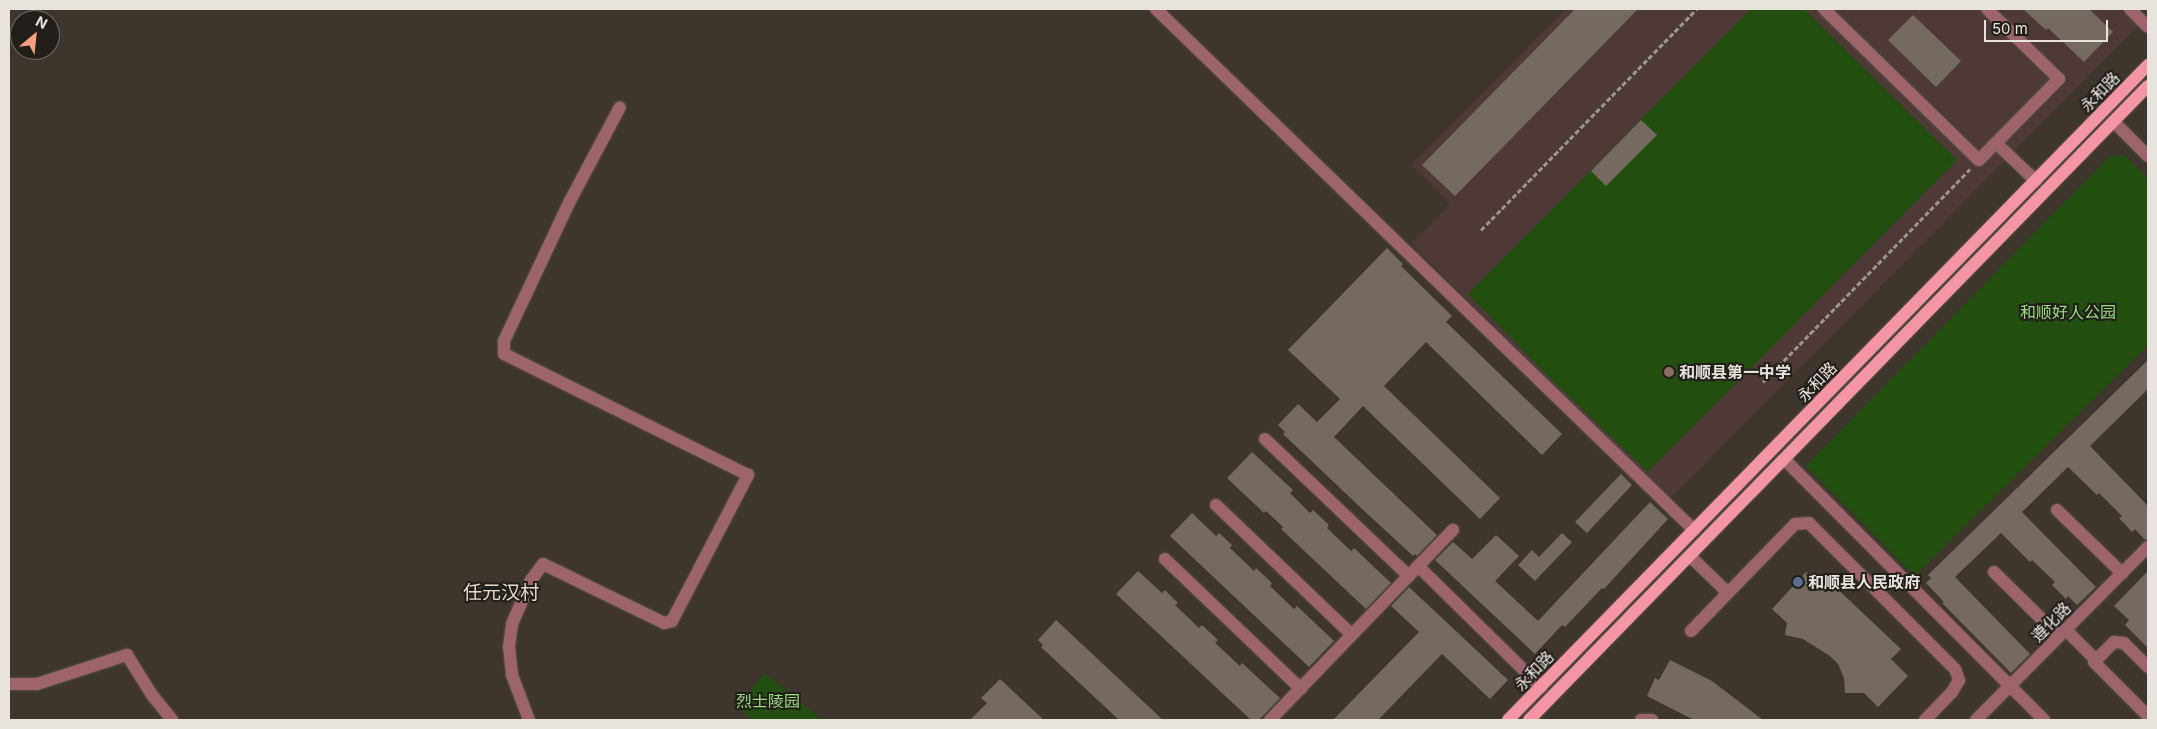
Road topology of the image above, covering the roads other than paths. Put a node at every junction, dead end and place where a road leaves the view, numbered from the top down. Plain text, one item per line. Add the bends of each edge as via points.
1 (1156, 9) edge
2 (1824, 9) edge
3 (1987, 9) edge
4 (2130, 9) edge
5 (2148, 27) edge
6 (2148, 64) edge
7 (2148, 86) edge
8 (620, 107) dead end
9 (2114, 122) junction
10 (1996, 143) junction
11 (2148, 156) edge
12 (2036, 182) junction
13 (1265, 439) dead end
14 (1785, 460) junction
15 (1216, 505) dead end
16 (2057, 510) dead end
17 (1453, 530) dead end
18 (1694, 530) junction
19 (2148, 546) edge
20 (1690, 556) junction
21 (1165, 559) dead end
22 (1418, 566) junction
23 (1994, 572) dead end
24 (2122, 573) junction
25 (1409, 576) junction
26 (1728, 593) junction
27 (1691, 631) dead end
28 (2062, 633) junction
29 (1352, 635) junction
30 (2096, 660) junction
31 (2148, 667) edge
32 (9, 684) edge
33 (2010, 686) junction
34 (1541, 687) junction
35 (1301, 689) junction
36 (2148, 716) edge
37 (172, 720) edge
38 (529, 720) edge
39 (1270, 720) edge
40 (1508, 720) edge
41 (1529, 720) edge
42 (1641, 720) edge
43 (1652, 720) edge
44 (1925, 720) edge
45 (1976, 720) edge
46 (2044, 720) edge

1 - 18 street
2 - 10 street via 1979,160
3 - 10 street via 2059,79
4 - 5 street
6 - 12 main road, 永和路
7 - 9 main road, 永和路
8 - 38 street via 570,201 504,341 504,354 748,475 672,622 664,623 543,564 531,580 512,624 509,646 512,675
9 - 11 street
9 - 14 main road, 永和路
10 - 12 street
12 - 18 main road, 永和路
13 - 25 street
14 - 20 main road, 永和路
14 - 33 street
15 - 29 street
16 - 24 street
17 - 22 street
18 - 34 main road, 永和路
19 - 24 street, 遵化路
20 - 26 street
20 - 41 main road, 永和路
21 - 35 street
22 - 25 street
22 - 34 street
23 - 28 street
24 - 28 street, 遵化路
25 - 29 street
26 - 27 street
26 - 44 street via 1795,524 1809,523 1955,668 1959,680
28 - 30 street
28 - 33 street, 遵化路
29 - 35 street
30 - 31 street via 2114,642 2124,643
30 - 36 street via 2094,662
32 - 37 street via 37,684 127,655
33 - 45 street, 遵化路
33 - 46 street
34 - 40 main road, 永和路
35 - 39 street
42 - 43 street

